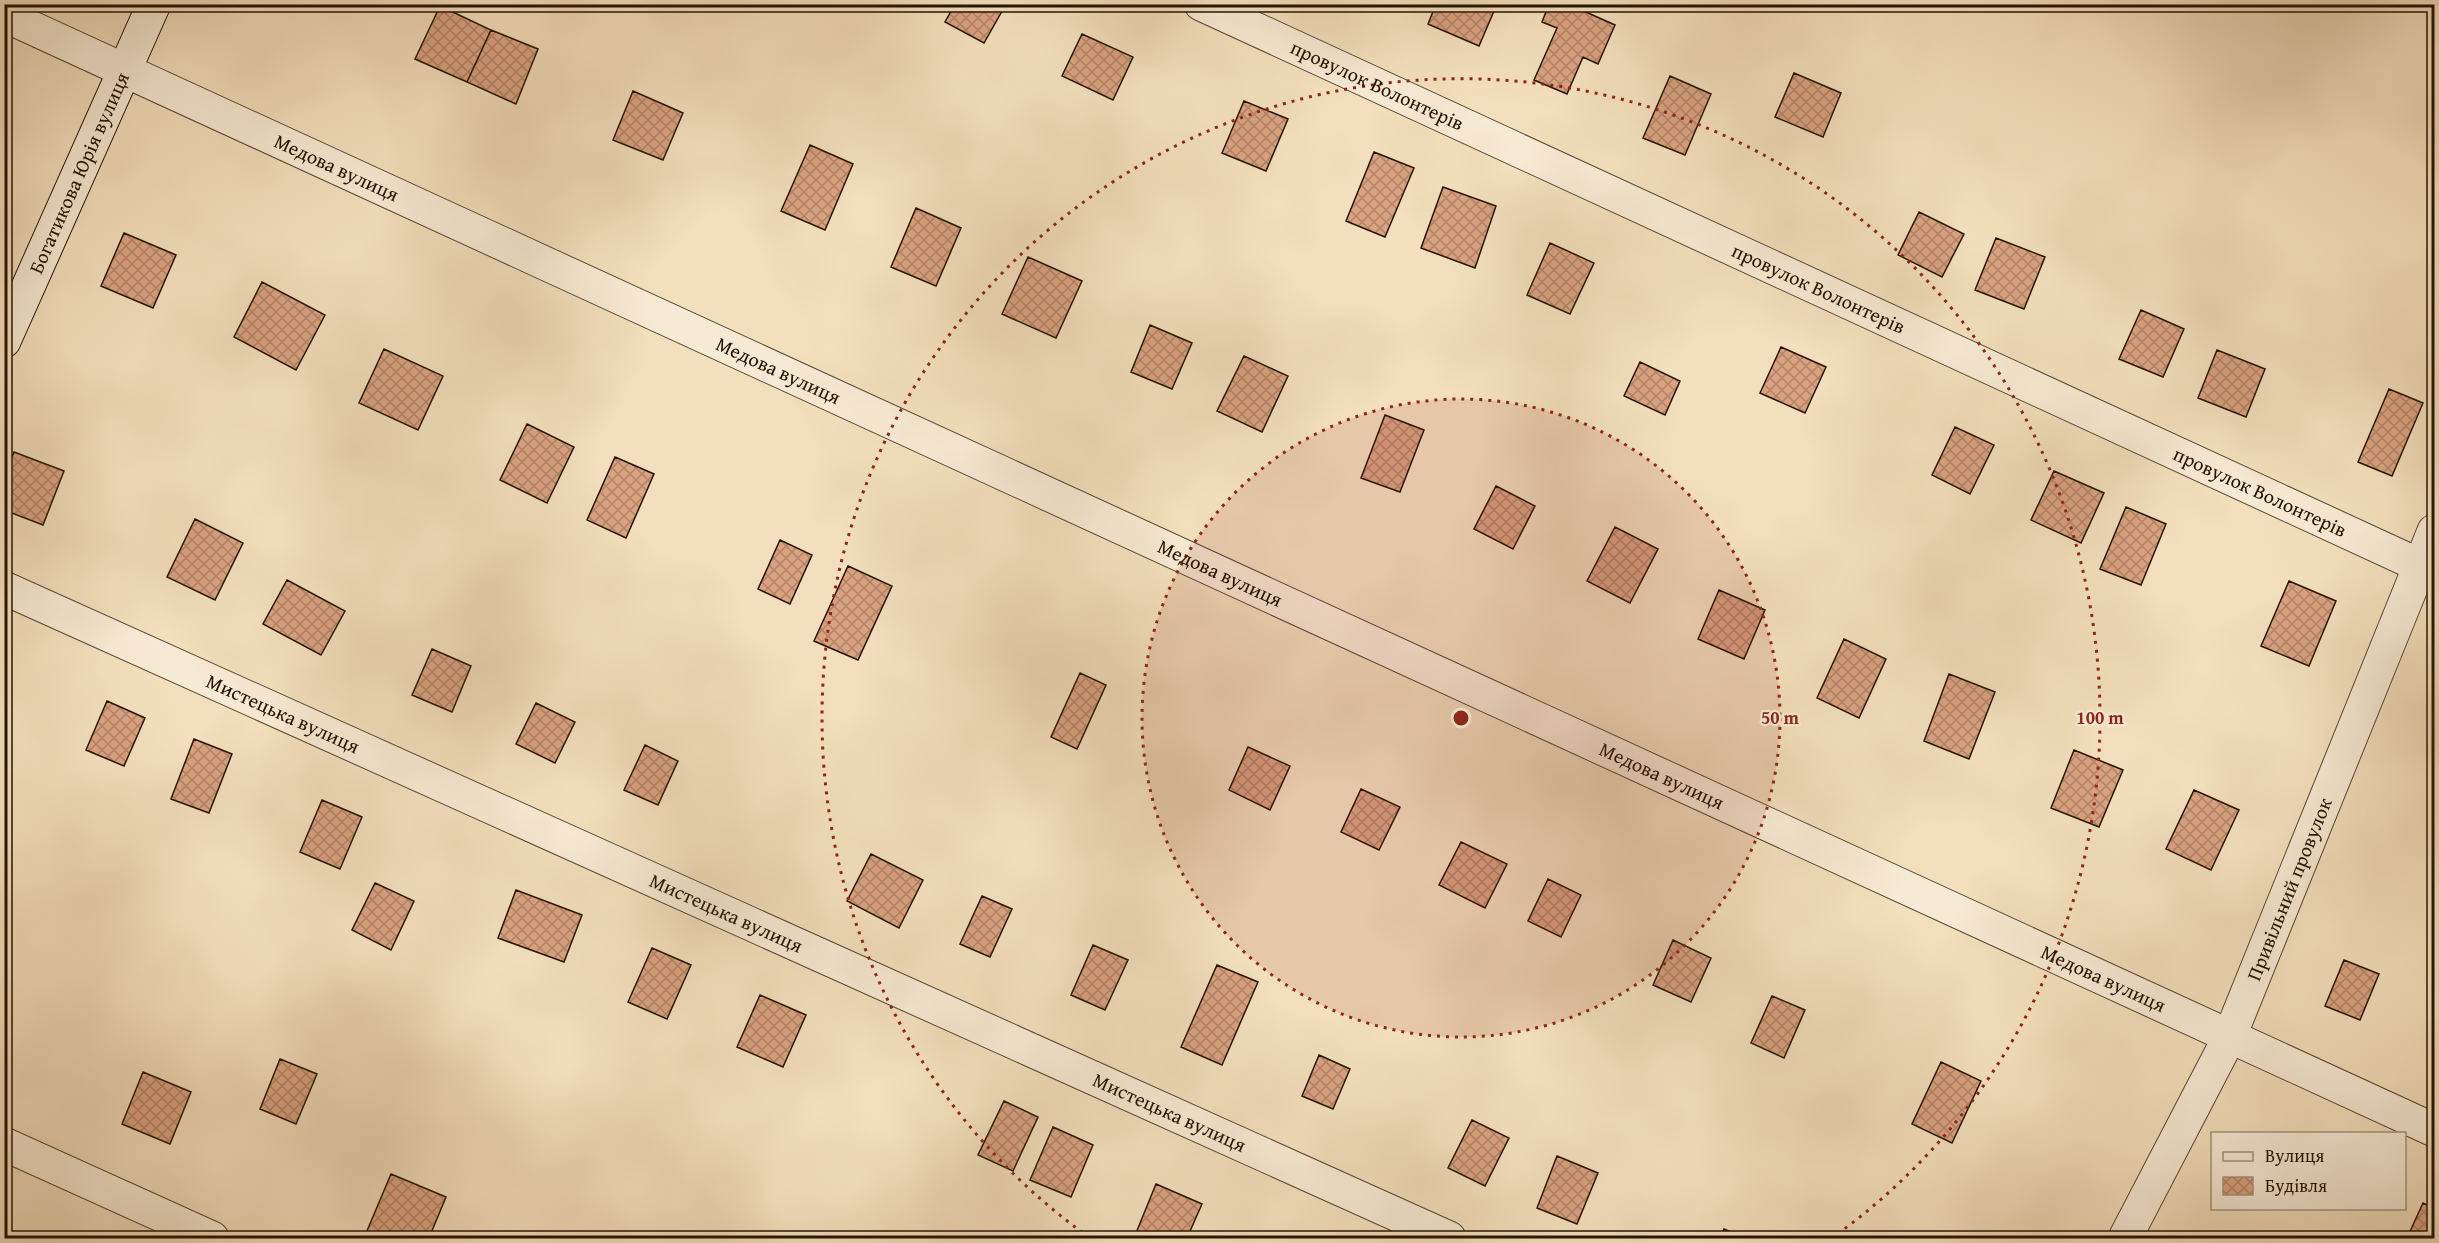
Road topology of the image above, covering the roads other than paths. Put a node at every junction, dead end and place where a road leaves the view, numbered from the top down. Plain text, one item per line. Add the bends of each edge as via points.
1 (154, 4) edge
2 (1201, 4) edge
3 (4, 15) edge
4 (124, 69) junction
5 (4, 341) edge
6 (2434, 531) edge
7 (2427, 569) edge
8 (4, 588) edge
9 (2229, 1038) junction
10 (2434, 1130) edge
11 (4, 1144) edge
12 (212, 1239) edge
13 (1449, 1239) edge
14 (2125, 1239) edge

1 - 4 street, Богатикова Юрія вулиця
2 - 7 street, провулок Волонтерів
3 - 4 street, Медова вулиця
4 - 5 street, Богатикова Юрія вулиця
4 - 9 street, Медова вулиця
6 - 7 street, Привільний провулок
7 - 9 street, Привільний провулок
8 - 13 street, Мистецька вулиця
9 - 10 street, Медова вулиця
9 - 14 street, Привільний провулок
11 - 12 street

